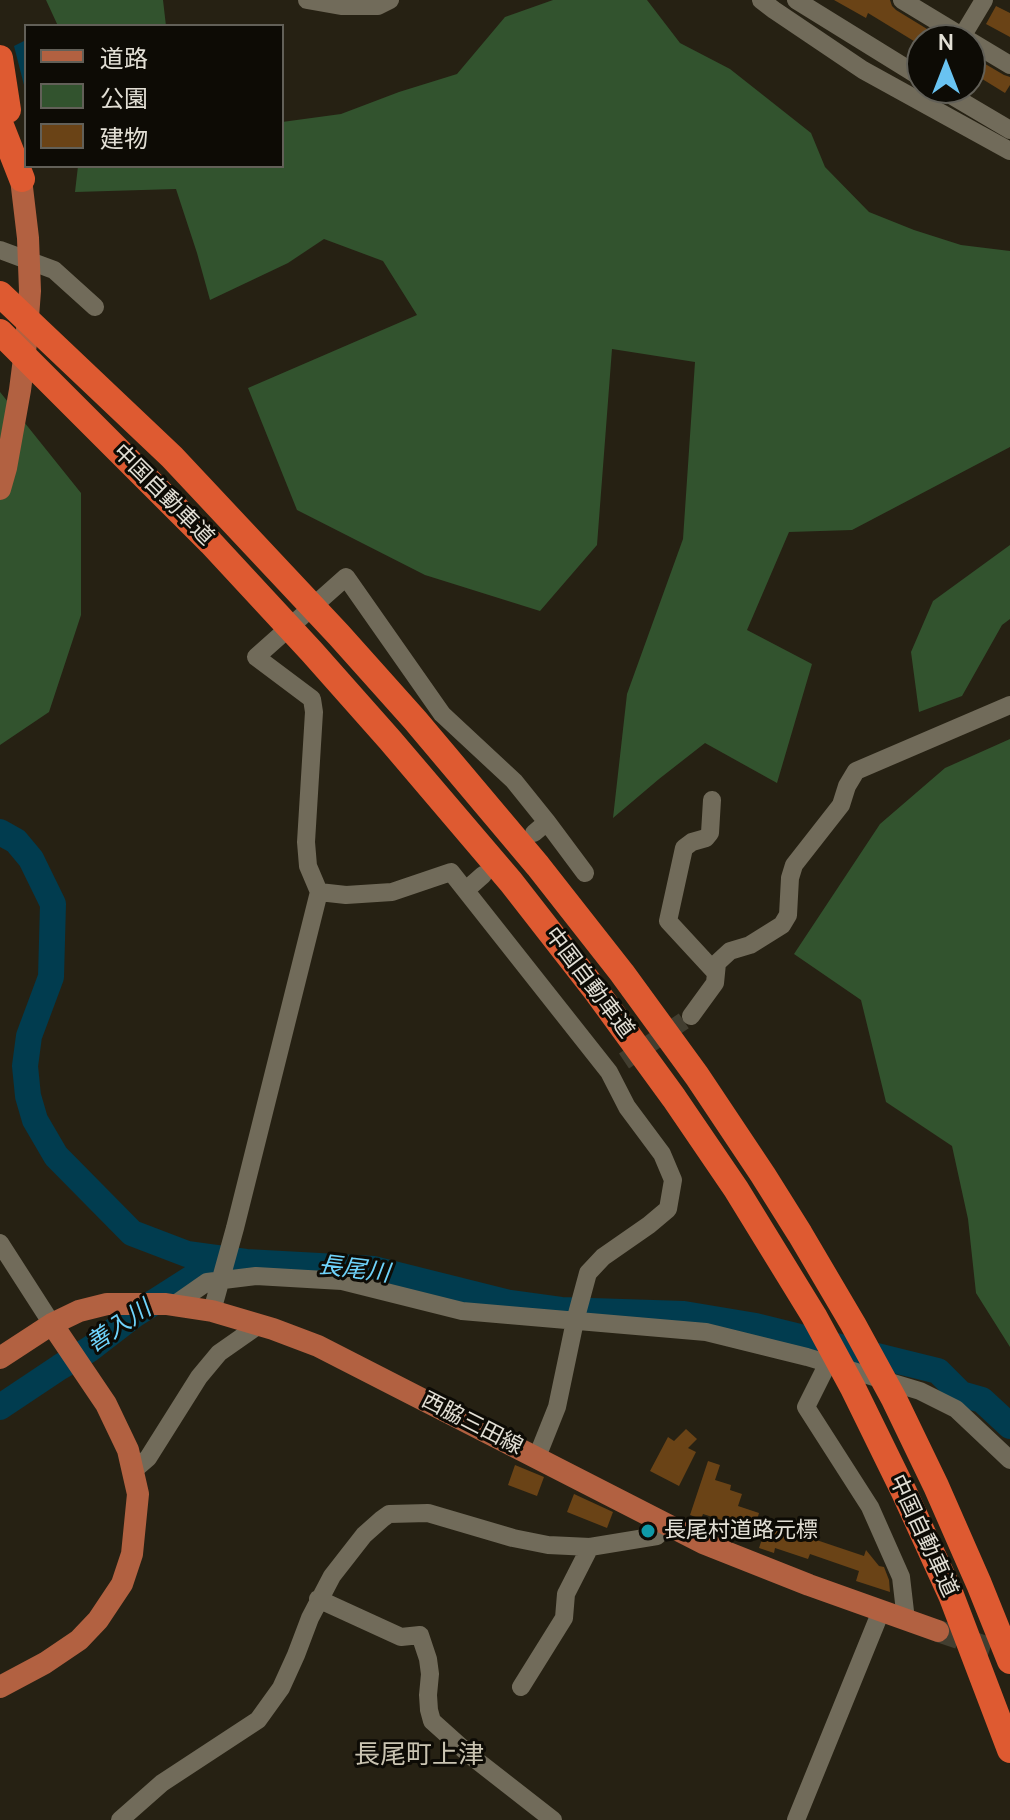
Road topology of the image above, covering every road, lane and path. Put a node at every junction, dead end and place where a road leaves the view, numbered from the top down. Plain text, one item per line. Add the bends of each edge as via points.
1 (307, 0) edge
2 (390, 0) edge
3 (761, 0) edge
4 (796, 0) edge
5 (902, 0) edge
6 (984, 0) edge
7 (941, 24) edge
8 (972, 24) edge
9 (986, 51) edge
10 (0, 58) edge
11 (1010, 65) edge
12 (906, 68) edge
13 (0, 84) edge
14 (906, 87) edge
15 (940, 104) edge
16 (966, 104) edge
17 (4, 117) edge
18 (1010, 130) edge
19 (1010, 151) edge
20 (22, 179) joint
21 (0, 250) edge
22 (0, 294) edge
23 (95, 307) dead end
24 (0, 332) edge
25 (0, 489) edge
26 (1010, 705) edge
27 (712, 800) dead end
28 (585, 873) dead end
29 (483, 875) dead end
30 (466, 890) junction
31 (319, 892) junction
32 (716, 973) junction
33 (691, 1016) tunnel mouth
34 (0, 1243) edge
35 (222, 1280) junction
36 (170, 1304) junction
37 (212, 1311) junction
38 (575, 1321) junction
39 (52, 1324) junction
40 (259, 1325) junction
41 (0, 1358) edge
42 (828, 1363) junction
43 (537, 1457) junction
44 (1010, 1460) edge
45 (133, 1471) junction
46 (667, 1526) junction
47 (590, 1547) junction
48 (318, 1599) junction
49 (881, 1611) junction
50 (906, 1620) junction
51 (938, 1631) tunnel mouth
52 (1010, 1661) edge
53 (0, 1687) edge
54 (521, 1687) dead end
55 (1010, 1750) edge
56 (120, 1820) edge
57 (553, 1820) edge
58 (796, 1820) edge

1 - 2 street via 341,6 378,6
3 - 14 street via 863,70
4 - 12 street
5 - 7 street
6 - 8 street
9 - 11 street
10 - 17 highway
13 - 17 main road
15 - 19 street
16 - 18 street
17 - 20 highway
20 - 25 main road via 30,291 20,390
21 - 23 street via 54,270
22 - 52 highway, 中国自動車道 via 172,457 339,635 538,866 622,973 763,1175 853,1324 949,1514
24 - 55 highway, 中国自動車道 via 211,543 322,663 511,882 674,1098 736,1189 853,1388 951,1595
26 - 32 street via 856,771 841,805 794,865 782,925 730,951 717,963
27 - 32 street via 710,833 684,848 668,921
28 - 31 street via 541,827 514,781 442,714 346,577 256,657 312,699 306,842 308,866
29 - 30 street
30 - 31 street via 451,872 392,892
30 - 38 street via 617,1067 627,1107 662,1154 673,1180 668,1209 588,1273
31 - 35 street
32 - 33 street via 715,983
34 - 39 street
35 - 36 street via 207,1282
35 - 37 street
35 - 38 street via 256,1276 342,1281 462,1311
36 - 37 main road, 西脇三田線
36 - 39 main road, 西脇三田線 via 107,1304
37 - 40 main road, 西脇三田線
38 - 42 street via 706,1332
38 - 43 street via 557,1407
39 - 41 main road, 西脇三田線
39 - 45 main road via 106,1404
40 - 43 main road, 西脇三田線 via 318,1346
40 - 45 street via 219,1353 148,1458
42 - 44 street via 920,1391 956,1409
42 - 50 street via 806,1407 870,1507 901,1577
43 - 46 main road, 西脇三田線
45 - 53 main road via 138,1494 135,1530 122,1584 79,1640
46 - 47 street via 657,1536
46 - 49 main road, 西脇三田線
47 - 48 street via 513,1538 428,1513 389,1514 352,1550
47 - 54 street via 566,1594 564,1618
48 - 56 street via 281,1688 258,1720 162,1783
48 - 57 street via 401,1637 420,1635 428,1659 432,1721
49 - 50 main road, 西脇三田線
49 - 58 street
50 - 51 main road, 西脇三田線

